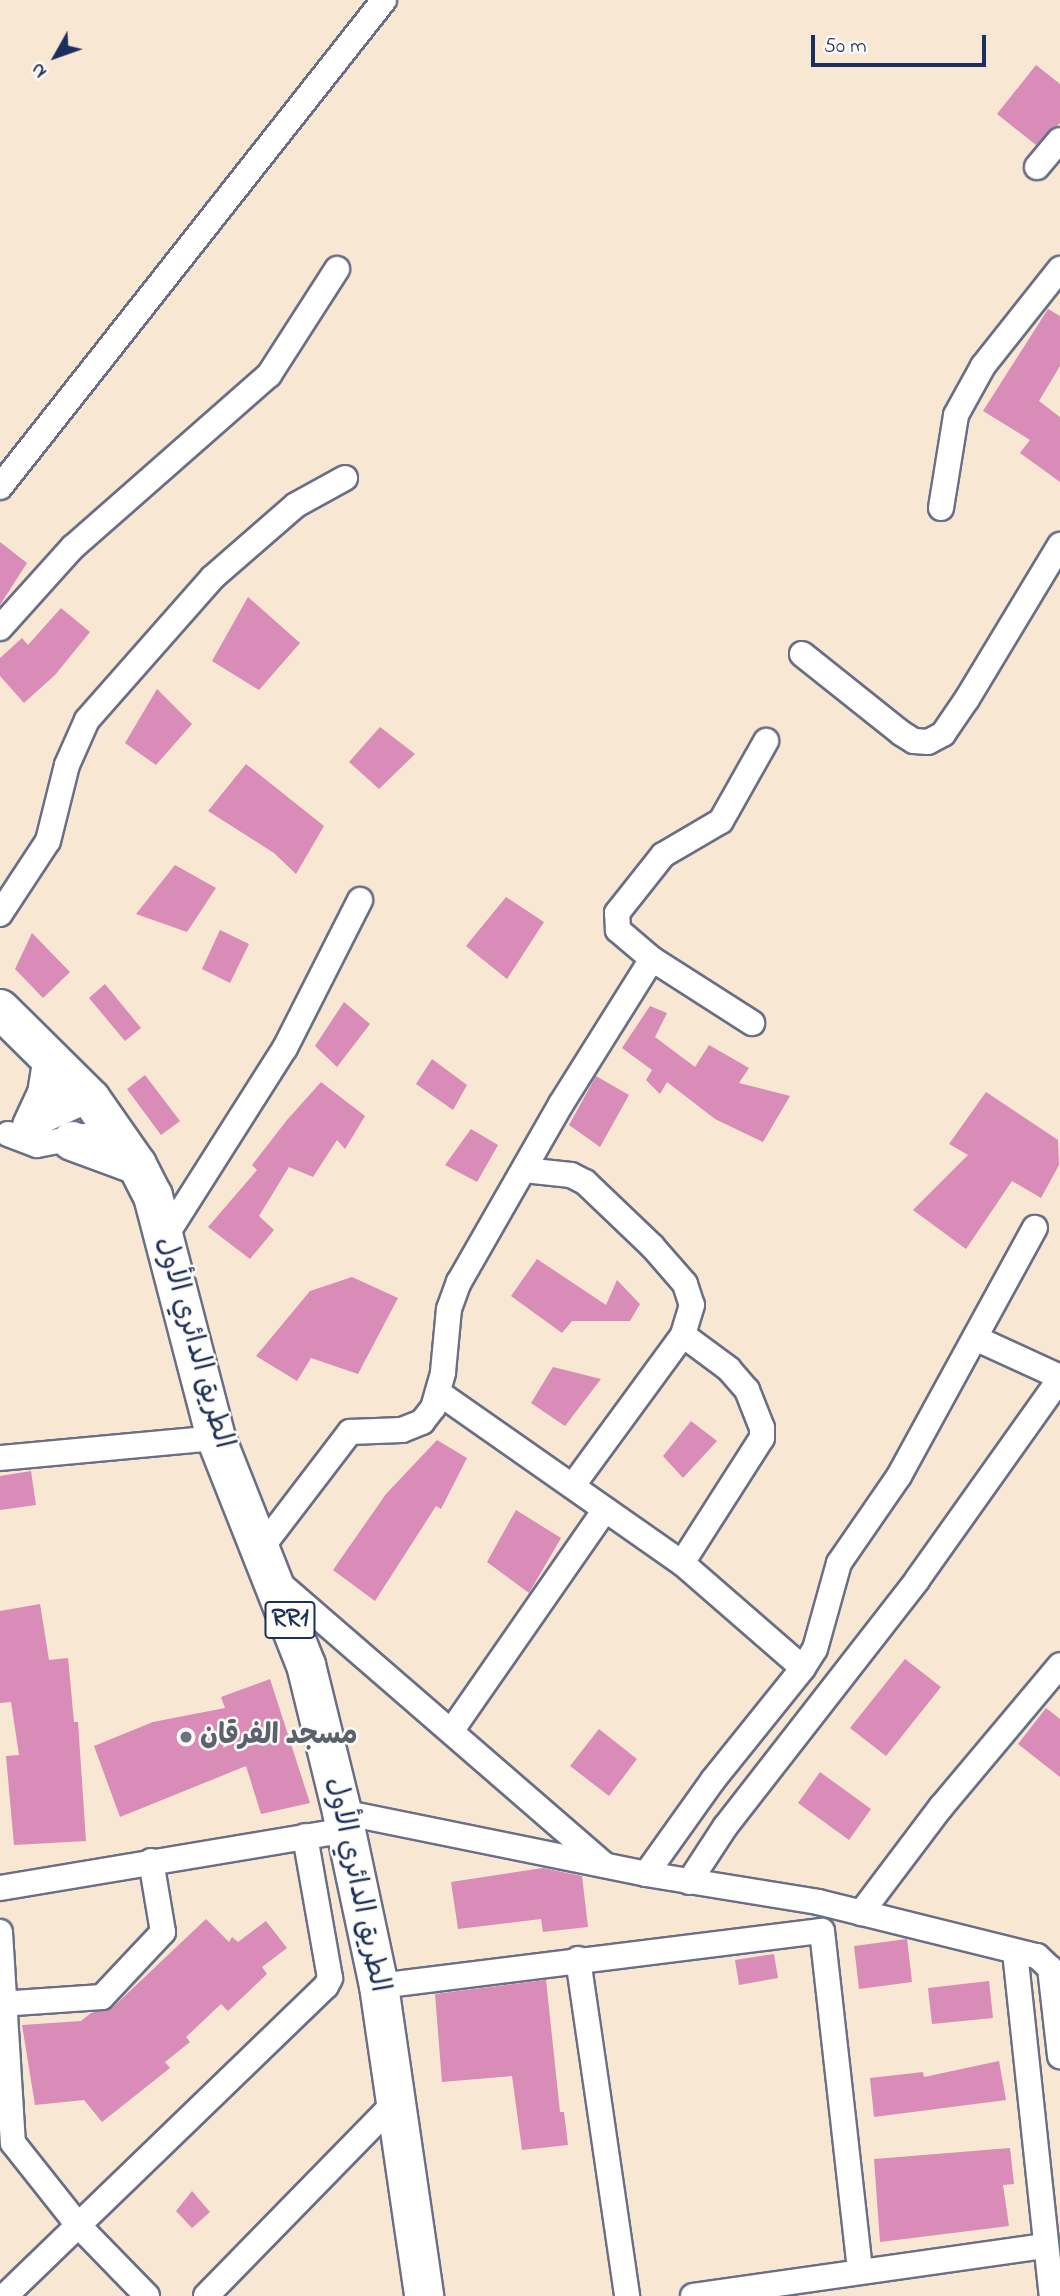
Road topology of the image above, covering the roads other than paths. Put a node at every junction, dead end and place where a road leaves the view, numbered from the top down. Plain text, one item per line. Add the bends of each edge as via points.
1 (383, 0) edge
2 (1060, 140) edge
3 (1037, 167) dead end
4 (337, 269) dead end
5 (1060, 269) edge
6 (345, 478) dead end
7 (0, 486) edge
8 (941, 508) dead end
9 (1060, 545) edge
10 (0, 628) edge
11 (802, 654) dead end
12 (766, 741) dead end
13 (360, 900) dead end
14 (0, 914) edge
15 (652, 959) junction
16 (0, 1009) edge
17 (752, 1023) dead end
18 (52, 1063) junction
19 (99, 1110) junction
20 (13, 1131) edge
21 (72, 1141) junction
22 (137, 1165) junction
23 (524, 1170) junction
24 (1035, 1228) dead end
25 (163, 1240) junction
26 (683, 1335) junction
27 (975, 1338) junction
28 (1060, 1378) edge
29 (439, 1393) junction
30 (216, 1437) junction
31 (0, 1458) edge
32 (574, 1484) junction
33 (605, 1510) junction
34 (268, 1563) junction
35 (682, 1563) junction
36 (1060, 1665) edge
37 (803, 1668) junction
38 (452, 1730) junction
39 (344, 1821) junction
40 (305, 1836) junction
41 (151, 1861) junction
42 (606, 1865) junction
43 (646, 1874) junction
44 (689, 1882) junction
45 (0, 1888) edge
46 (818, 1902) junction
47 (861, 1913) junction
48 (822, 1931) junction
49 (0, 1932) edge
50 (1015, 1952) junction
51 (578, 1959) junction
52 (379, 1986) junction
53 (2, 2004) edge
54 (1060, 2056) edge
55 (395, 2102) junction
56 (7, 2143) edge
57 (78, 2225) junction
58 (1045, 2246) junction
59 (35, 2267) junction
60 (860, 2271) junction
61 (0, 2272) edge
62 (5, 2296) edge
63 (147, 2296) edge
64 (206, 2296) edge
65 (424, 2296) edge
66 (627, 2296) edge
67 (693, 2296) edge
68 (1052, 2296) edge

1 - 7 street
2 - 3 street
4 - 10 street via 269,375 73,547
5 - 8 street via 983,366 956,415
6 - 14 street via 296,505 222,569 88,720 66,765 48,841
9 - 11 street via 967,699 943,734 928,742 901,733
12 - 15 street via 721,821 663,855 617,913 618,930
13 - 25 street via 285,1048
15 - 17 street
15 - 23 street
16 - 18 main road, الطريق الدائري الأول / RR1
18 - 19 main road, الطريق الدائري الأول / RR1
18 - 20 main road via 47,1094
19 - 20 street
19 - 21 street
19 - 22 main road, الطريق الدائري الأول / RR1
20 - 21 street via 29,1145
21 - 22 main road
22 - 25 main road, الطريق الدائري الأول / RR1 via 150,1188
23 - 26 street via 570,1175 585,1182 652,1246 685,1284 692,1304
23 - 29 street via 449,1309
24 - 27 street
25 - 30 main road, الطريق الدائري الأول / RR1
26 - 32 street
26 - 35 street via 729,1369 747,1390 762,1438
27 - 28 street
27 - 37 street via 899,1476 839,1563 815,1649
28 - 44 street via 917,1580 725,1827
29 - 32 street
29 - 34 street via 422,1422 402,1430 350,1432
30 - 31 street
30 - 34 main road, الطريق الدائري الأول / RR1
32 - 33 street
33 - 35 street
33 - 38 street
34 - 38 street
34 - 39 main road, الطريق الدائري الأول / RR1 via 306,1665
35 - 37 street
36 - 47 street via 941,1807
37 - 43 street via 713,1780
38 - 42 street
39 - 40 street
39 - 42 street
39 - 52 main road, الطريق الدائري الأول / RR1
40 - 41 street
40 - 57 street via 330,1978 326,1986
41 - 45 street
41 - 53 street via 163,1932 106,1994 97,2000
42 - 43 street
43 - 44 street
44 - 46 street
46 - 47 street
46 - 48 street
47 - 50 street
48 - 51 street
48 - 60 street
49 - 53 street
50 - 54 street via 1048,1963
50 - 58 street
51 - 52 street
51 - 66 street
52 - 55 main road, الطريق الدائري الأول / RR1
53 - 56 street
55 - 64 street
55 - 65 main road, الطريق الدائري الأول / RR1
56 - 57 street
57 - 59 street
57 - 63 street
58 - 60 street
58 - 68 street
59 - 61 street
59 - 62 street
60 - 67 street

